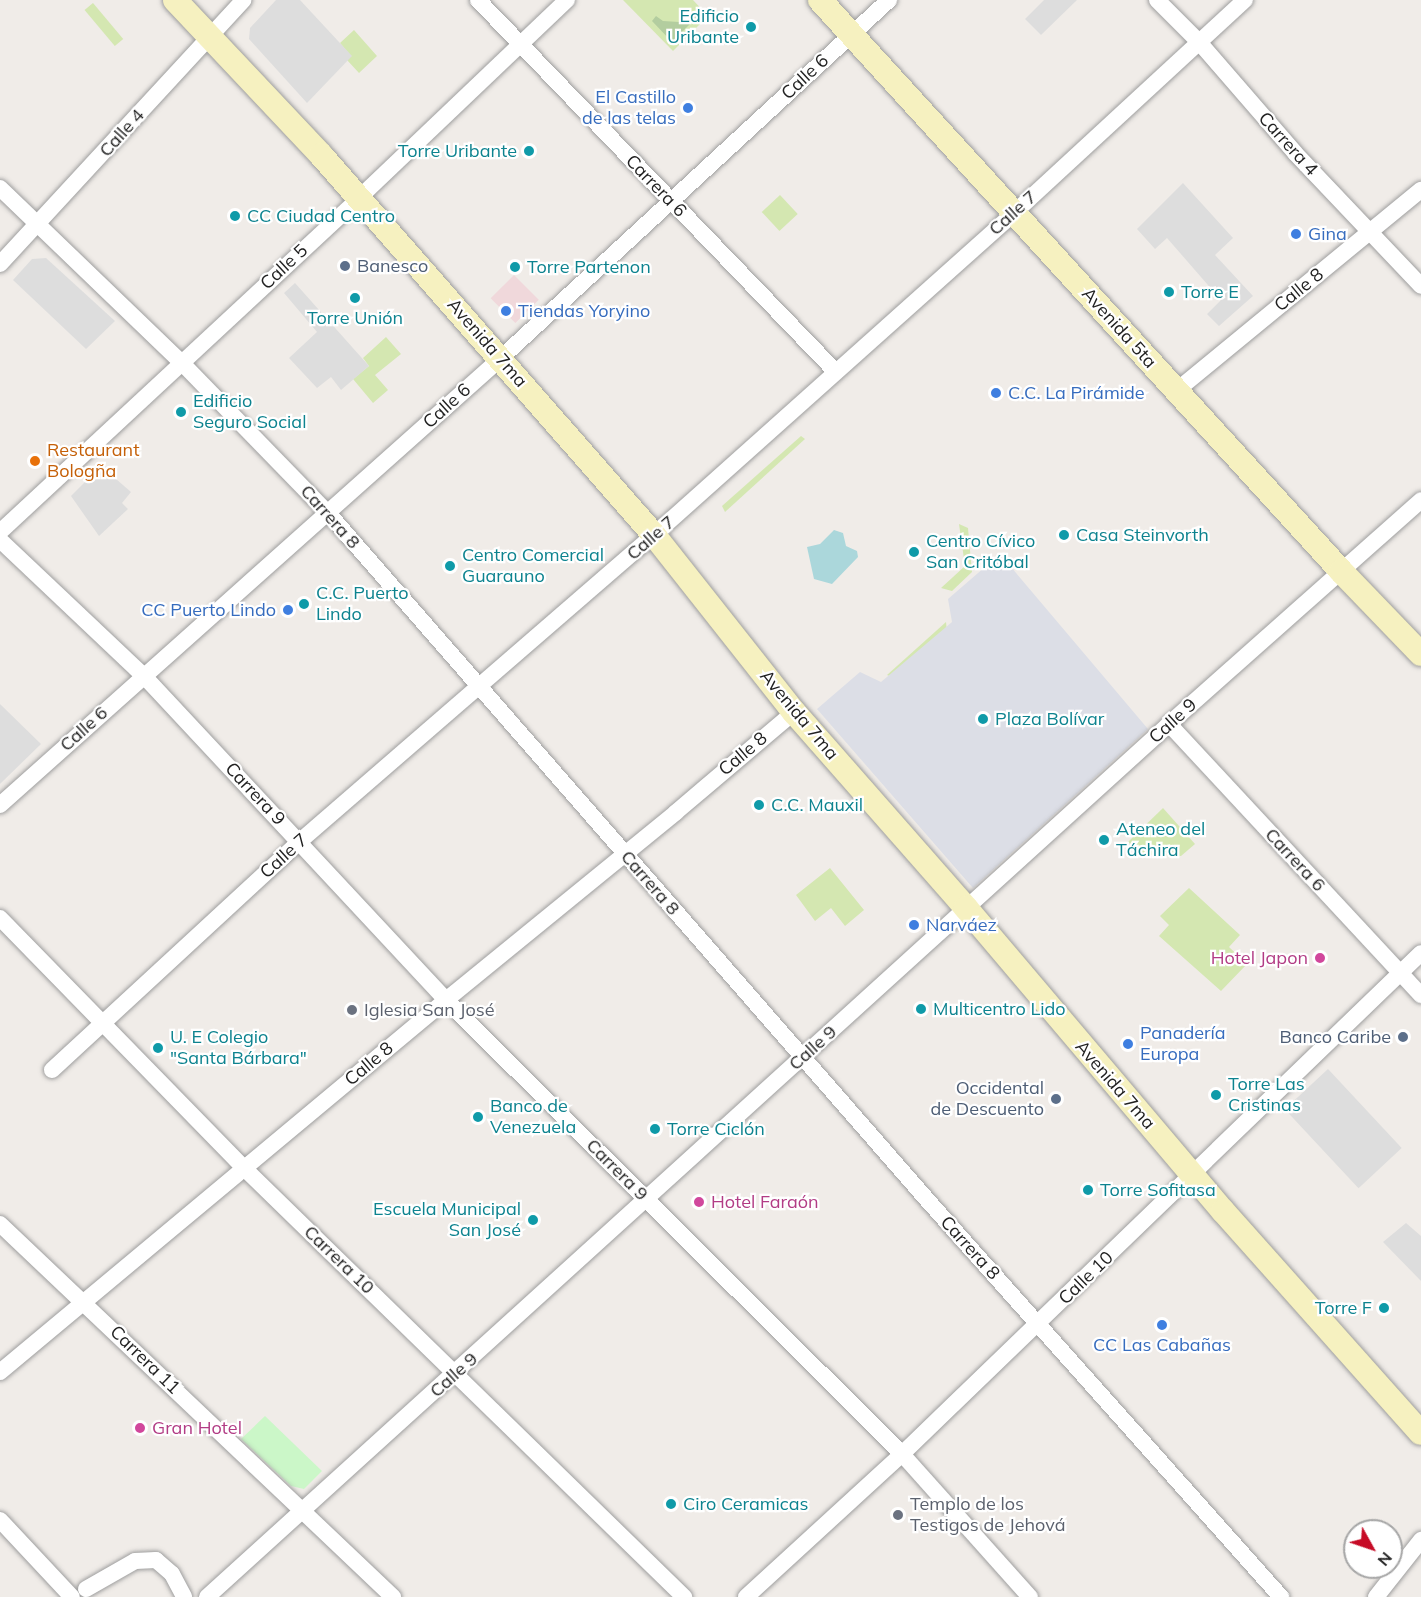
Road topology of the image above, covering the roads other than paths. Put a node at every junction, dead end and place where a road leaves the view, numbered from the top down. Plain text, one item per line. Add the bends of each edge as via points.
1 (175, 0) edge
2 (244, 0) edge
3 (478, 0) edge
4 (567, 0) edge
5 (820, 0) edge
6 (889, 0) edge
7 (1157, 0) edge
8 (1245, 0) edge
9 (852, 34) junction
10 (211, 36) junction
11 (1199, 42) junction
12 (520, 44) junction
13 (0, 188) edge
14 (1421, 190) edge
15 (359, 198) junction
16 (672, 202) junction
17 (1014, 213) junction
18 (39, 225) junction
19 (1370, 232) junction
20 (0, 264) edge
21 (1421, 286) edge
22 (501, 358) junction
23 (181, 362) junction
24 (836, 372) junction
25 (1176, 391) junction
26 (1421, 500) edge
27 (328, 513) junction
28 (0, 531) edge
29 (654, 535) junction
30 (0, 540) edge
31 (1341, 571) junction
32 (1421, 654) edge
33 (143, 675) junction
34 (478, 687) junction
35 (794, 712) junction
36 (1169, 724) junction
37 (0, 805) edge
38 (299, 842) junction
39 (625, 854) junction
40 (966, 908) junction
41 (0, 918) edge
42 (1421, 953) edge
43 (1399, 973) junction
44 (1421, 995) edge
45 (446, 1000) junction
46 (104, 1023) junction
47 (803, 1057) junction
48 (52, 1070) dead end
49 (244, 1168) junction
50 (1193, 1175) junction
51 (645, 1198) junction
52 (0, 1224) edge
53 (85, 1304) junction
54 (1038, 1324) junction
55 (0, 1372) edge
56 (456, 1373) junction
57 (1421, 1433) edge
58 (902, 1454) junction
59 (303, 1511) junction
60 (0, 1520) edge
61 (1421, 1540) edge
62 (79, 1593) edge
63 (184, 1597) edge
64 (207, 1597) edge
65 (393, 1597) edge
66 (684, 1597) edge
67 (746, 1597) edge
68 (1030, 1597) edge
69 (1281, 1597) edge
70 (1376, 1597) edge

1 - 10 street, Avenida 7ma
2 - 10 street, Calle 4
3 - 12 street, Carrera 6
4 - 12 street, Calle 5
5 - 9 street, Avenida 5ta
6 - 9 street, Calle 6
7 - 11 street, Carrera 4
8 - 11 street, Calle 7
9 - 16 street, Calle 6
9 - 17 street, Avenida 5ta
10 - 15 street, Avenida 7ma
10 - 18 street, Calle 4
11 - 17 street, Calle 7
11 - 19 street, Carrera 4
12 - 15 street, Calle 5
12 - 16 street, Carrera 6
13 - 18 street, Carrera 8
14 - 19 street, Calle 8
15 - 22 street, Avenida 7ma
15 - 23 street, Calle 5
16 - 22 street, Calle 6
16 - 24 street, Carrera 6
17 - 24 street, Calle 7
17 - 25 street, Avenida 5ta
18 - 20 street, Calle 4
18 - 23 street, Carrera 8
19 - 21 street, Carrera 4
19 - 25 street, Calle 8
22 - 27 street, Calle 6
22 - 29 street, Avenida 7ma
23 - 27 street, Carrera 8
23 - 28 street, Calle 5
24 - 29 street, Calle 7
25 - 31 street, Avenida 5ta
26 - 31 street, Calle 9
27 - 33 street, Calle 6
27 - 34 street, Carrera 8
29 - 34 street, Calle 7
29 - 35 street, Avenida 7ma
30 - 33 street, Carrera 9
31 - 32 street, Avenida 5ta
31 - 36 street, Calle 9
33 - 37 street, Calle 6
33 - 38 street, Carrera 9
34 - 38 street, Calle 7
34 - 39 street, Carrera 8
35 - 39 street, Calle 8
35 - 40 street, Avenida 7ma
36 - 40 street, Calle 9
36 - 43 street, Carrera 6
38 - 45 street, Carrera 9
38 - 46 street, Calle 7
39 - 45 street, Calle 8
39 - 47 street, Carrera 8
40 - 47 street, Calle 9
40 - 50 street, Avenida 7ma
41 - 46 street, Carrera 10
42 - 43 street, Calle 10
43 - 44 street, Carrera 6
43 - 50 street, Calle 10
45 - 49 street, Calle 8
45 - 51 street, Carrera 9
46 - 48 street, Calle 7
46 - 49 street, Carrera 10
47 - 51 street, Calle 9
47 - 54 street, Carrera 8
49 - 53 street, Calle 8
49 - 56 street, Carrera 10
50 - 54 street, Calle 10
50 - 57 street, Avenida 7ma
51 - 56 street, Calle 9
51 - 58 street, Carrera 9
52 - 53 street, Carrera 11
53 - 55 street, Calle 8
53 - 59 street, Carrera 11
54 - 58 street, Calle 10
54 - 69 street, Carrera 8
56 - 59 street, Calle 9
56 - 66 street, Carrera 10
58 - 67 street, Calle 10
58 - 68 street, Carrera 9
59 - 64 street, Calle 9
59 - 65 street, Carrera 11
60 - 62 street
61 - 70 street
62 - 63 street via 135,1561 156,1560 172,1574

